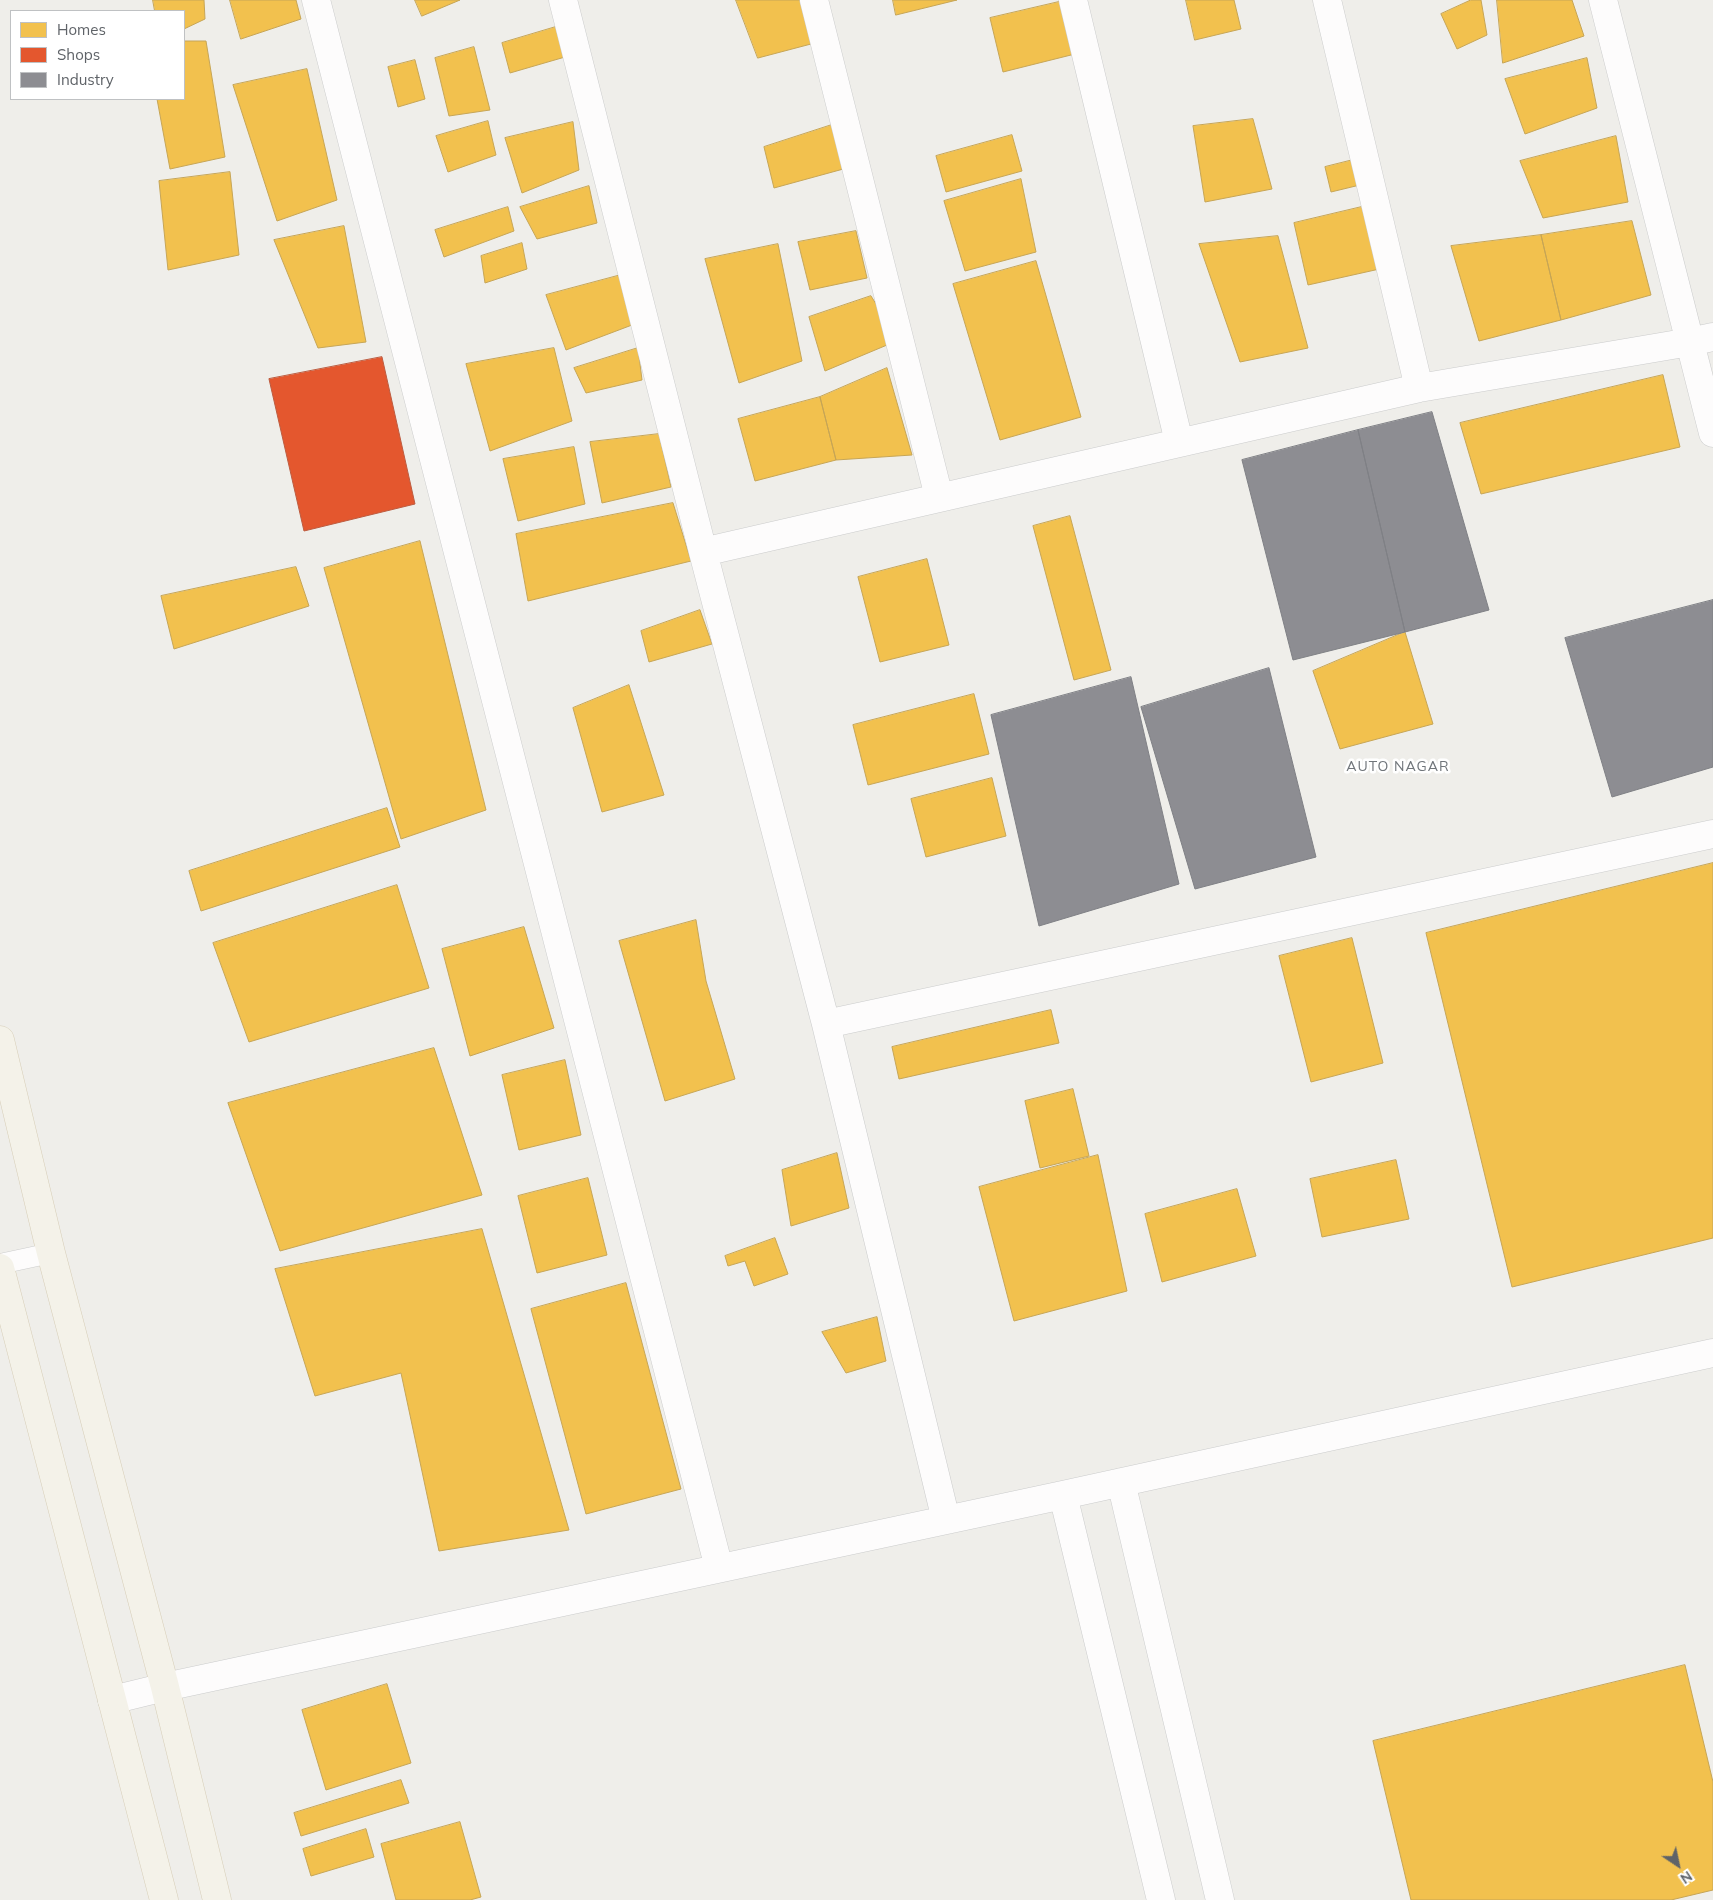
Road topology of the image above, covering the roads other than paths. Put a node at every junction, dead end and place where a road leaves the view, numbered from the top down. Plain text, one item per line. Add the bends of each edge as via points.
1 (316, 0) edge
2 (563, 0) edge
3 (814, 0) edge
4 (1073, 0) edge
5 (1327, 0) edge
6 (1603, 0) edge
7 (1701, 340) edge
8 (1419, 388) junction
9 (1713, 433) edge
10 (1179, 442) junction
11 (939, 497) junction
12 (703, 552) junction
13 (1713, 834) edge
14 (826, 1024) junction
15 (0, 1040) edge
16 (51, 1254) junction
17 (0, 1264) edge
18 (0, 1268) edge
19 (1713, 1354) edge
20 (1121, 1482) junction
21 (1063, 1495) junction
22 (946, 1520) junction
23 (719, 1568) junction
24 (165, 1687) junction
25 (112, 1700) junction
26 (164, 1900) edge
27 (218, 1900) edge
28 (1161, 1900) edge
29 (1220, 1900) edge

1 - 23 street
2 - 12 street
3 - 11 street
4 - 10 street
5 - 8 street
6 - 7 street
7 - 8 street
7 - 9 street
8 - 10 street
10 - 11 street
11 - 12 street
12 - 14 street
13 - 14 street
14 - 22 street
15 - 16 main road
16 - 17 lane
16 - 24 main road
18 - 25 main road
19 - 20 street
20 - 21 street
20 - 29 street
21 - 22 street
21 - 28 street
22 - 23 street
23 - 24 street
24 - 25 street
24 - 27 main road
25 - 26 main road

